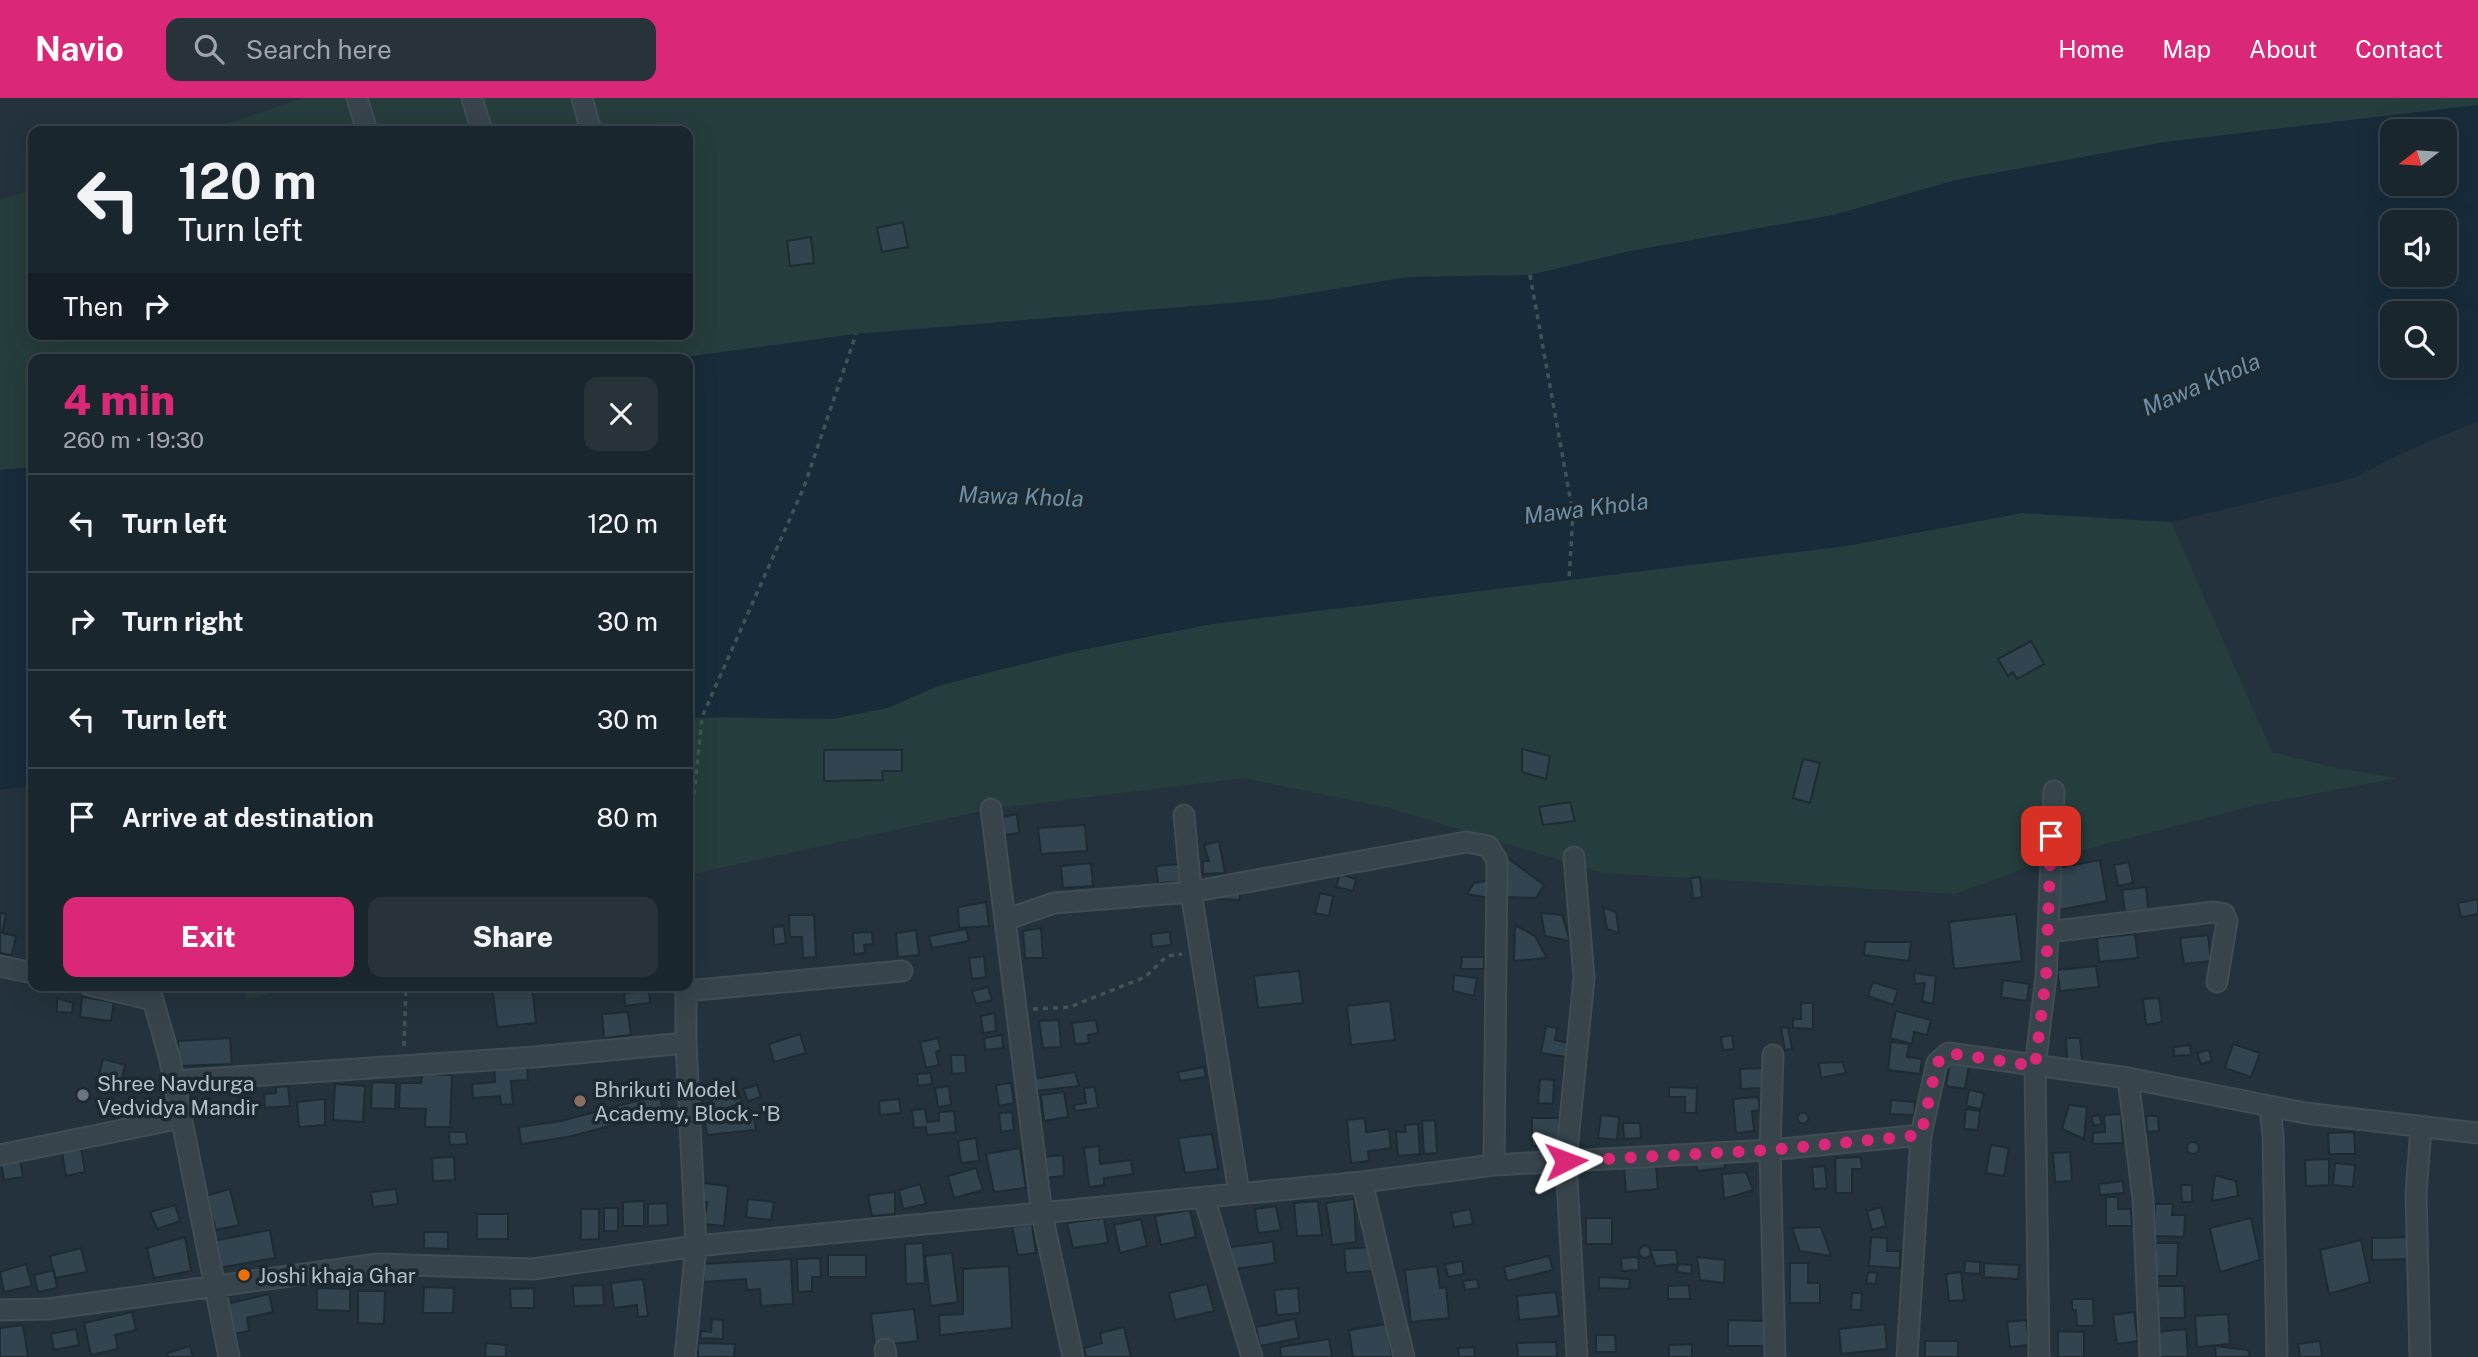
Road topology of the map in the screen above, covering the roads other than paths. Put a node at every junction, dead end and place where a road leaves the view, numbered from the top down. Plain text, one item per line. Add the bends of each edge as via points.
1 (357, 98) edge
2 (472, 98) edge
3 (582, 98) edge
4 (365, 126) edge
5 (480, 126) edge
6 (590, 126) edge
7 (2054, 791) dead end
8 (991, 809) dead end
9 (1184, 815) dead end
10 (1574, 857) dead end
11 (1191, 892) junction
12 (1005, 920) junction
13 (2048, 932) junction
14 (0, 966) edge
15 (902, 971) dead end
16 (28, 972) edge
17 (2217, 982) dead end
18 (693, 990) edge
19 (115, 991) edge
20 (685, 991) edge
21 (686, 1043) junction
22 (1773, 1055) dead end
23 (2035, 1066) junction
24 (2128, 1078) junction
25 (174, 1081) junction
26 (2270, 1107) junction
27 (181, 1118) junction
28 (2421, 1128) junction
29 (2478, 1133) edge
30 (1921, 1135) junction
31 (1770, 1150) junction
32 (0, 1155) edge
33 (1566, 1161) junction
34 (1494, 1165) junction
35 (1362, 1182) junction
36 (1239, 1194) junction
37 (1204, 1198) junction
38 (1042, 1214) junction
39 (696, 1246) junction
40 (213, 1286) junction
41 (0, 1310) edge
42 (229, 1357) edge
43 (685, 1357) edge
44 (1073, 1357) edge
45 (1252, 1357) edge
46 (1404, 1357) edge
47 (1577, 1357) edge
48 (1775, 1357) edge
49 (1907, 1357) edge
50 (2039, 1357) edge
51 (2150, 1357) edge
52 (2277, 1357) edge
53 (2420, 1357) edge

1 - 4 street
2 - 5 street
3 - 6 street
7 - 13 street
8 - 12 street
9 - 11 street
10 - 33 street via 1584,978
11 - 12 street via 1054,903
11 - 34 street via 1466,842 1488,846 1497,860
11 - 36 street
12 - 38 street
13 - 17 street via 2224,914 2227,921
13 - 23 street
14 - 16 street
15 - 18 street
19 - 25 street via 153,1000
20 - 21 street
21 - 25 street via 535,1058
21 - 39 street
22 - 31 street
23 - 24 street
23 - 30 street via 1948,1053 1937,1063
23 - 50 street
24 - 26 street
24 - 51 street via 2143,1199
25 - 27 street
26 - 28 street
26 - 52 street
27 - 32 street
27 - 40 street
28 - 29 street
28 - 53 street via 2416,1193
30 - 31 street
30 - 49 street
31 - 33 street
31 - 48 street
33 - 34 street
33 - 47 street
34 - 35 street
35 - 36 street
35 - 46 street
36 - 37 street
37 - 38 street
37 - 45 street
38 - 39 street
38 - 44 street
39 - 40 street via 533,1269 378,1264
39 - 43 street
40 - 41 street via 48,1309
40 - 42 street

